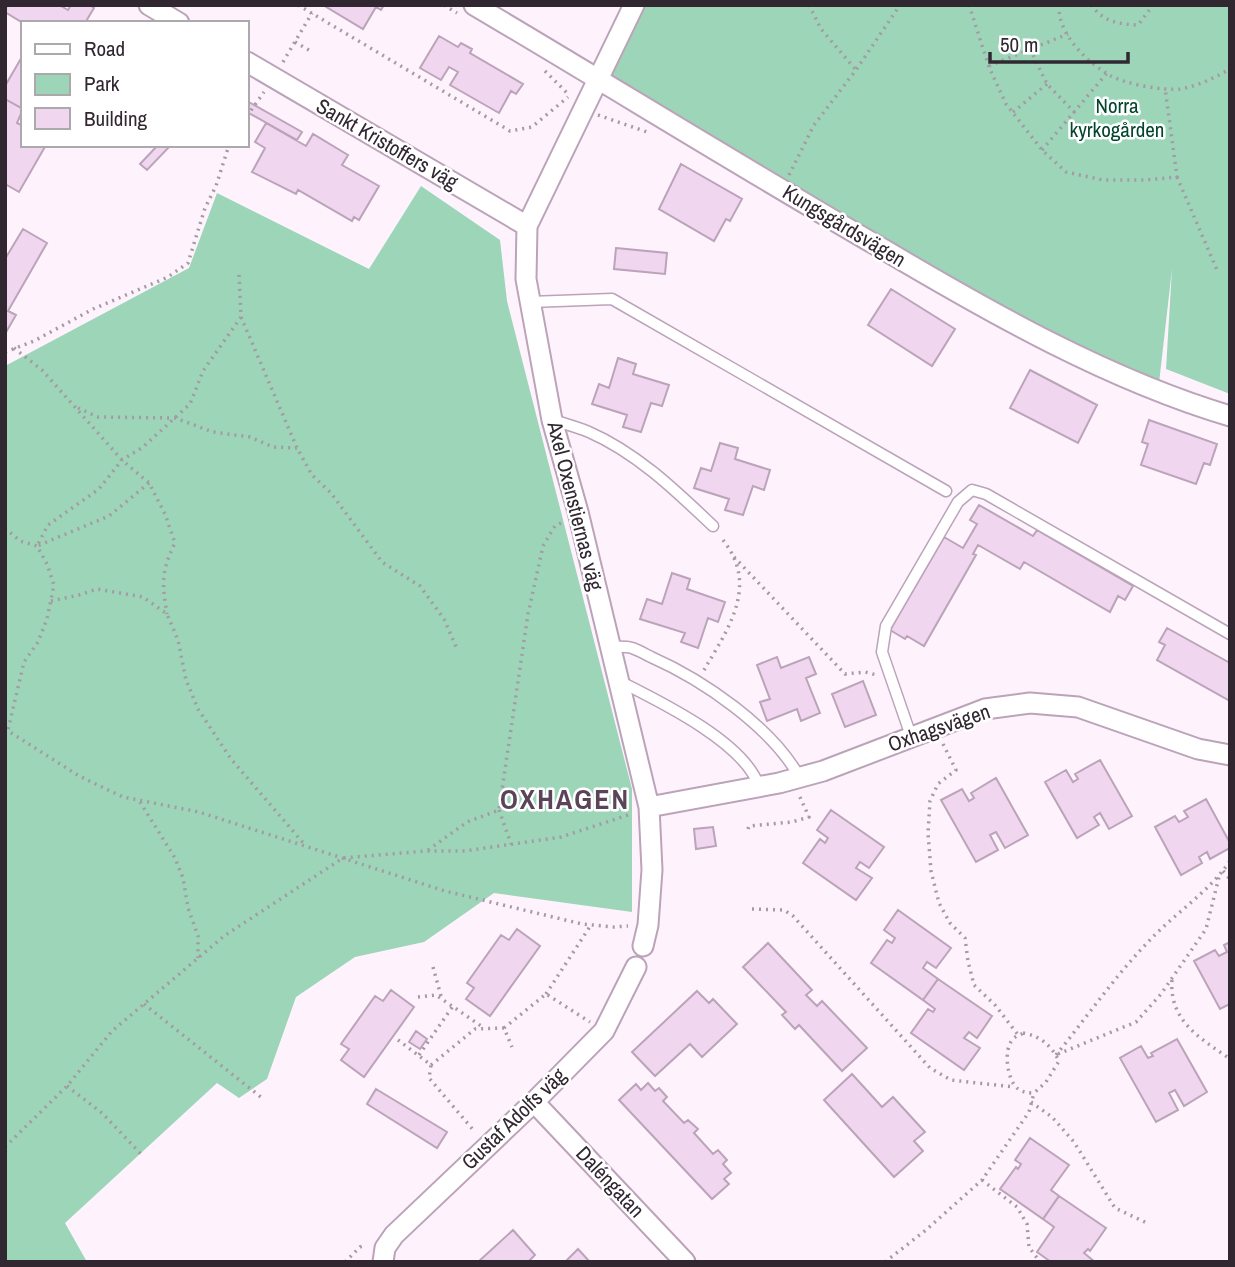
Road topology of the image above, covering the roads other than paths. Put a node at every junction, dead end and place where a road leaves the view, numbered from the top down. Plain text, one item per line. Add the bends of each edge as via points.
1 (149, 5) edge
2 (474, 5) edge
3 (634, 5) edge
4 (176, 21) edge
5 (248, 63) edge
6 (600, 79) junction
7 (527, 226) junction
8 (529, 302) junction
9 (1230, 416) edge
10 (552, 420) junction
11 (946, 491) dead end
12 (713, 526) road end
13 (1230, 634) edge
14 (610, 647) junction
15 (618, 681) junction
16 (911, 736) junction
17 (1230, 755) edge
18 (799, 785) junction
19 (759, 787) junction
20 (649, 807) junction
21 (643, 946) joint
22 (636, 967) joint
23 (534, 1102) junction
24 (383, 1262) edge
25 (685, 1262) edge

1 - 4 street
2 - 6 street, Kungsgårdsvägen
3 - 6 street, Axel Oxenstiernas väg
5 - 7 street, Sankt Kristoffers väg
6 - 7 street, Axel Oxenstiernas väg
6 - 9 street, Kungsgårdsvägen via 995,314 1158,392
7 - 8 street, Axel Oxenstiernas väg
8 - 10 street, Axel Oxenstiernas väg
8 - 11 lane via 612,299
10 - 12 lane via 590,433 626,454 665,480
10 - 14 street, Axel Oxenstiernas väg
13 - 16 lane via 972,490 958,502 886,626 882,652
14 - 15 street, Axel Oxenstiernas väg
14 - 18 lane via 631,648 698,681 751,720 792,764
15 - 19 lane via 715,735 755,773
15 - 20 street, Axel Oxenstiernas väg
16 - 17 street, Oxhagsvägen via 985,709 1030,703 1079,707
16 - 18 street, Oxhagsvägen
18 - 19 street, Oxhagsvägen
19 - 20 street, Oxhagsvägen
20 - 21 street, Axel Oxenstiernas väg via 652,870
21 - 22 lane
22 - 23 street, Gustaf Adolfs väg via 604,1031
23 - 24 street, Gustaf Adolfs väg via 394,1235
23 - 25 street, Daléngatan

